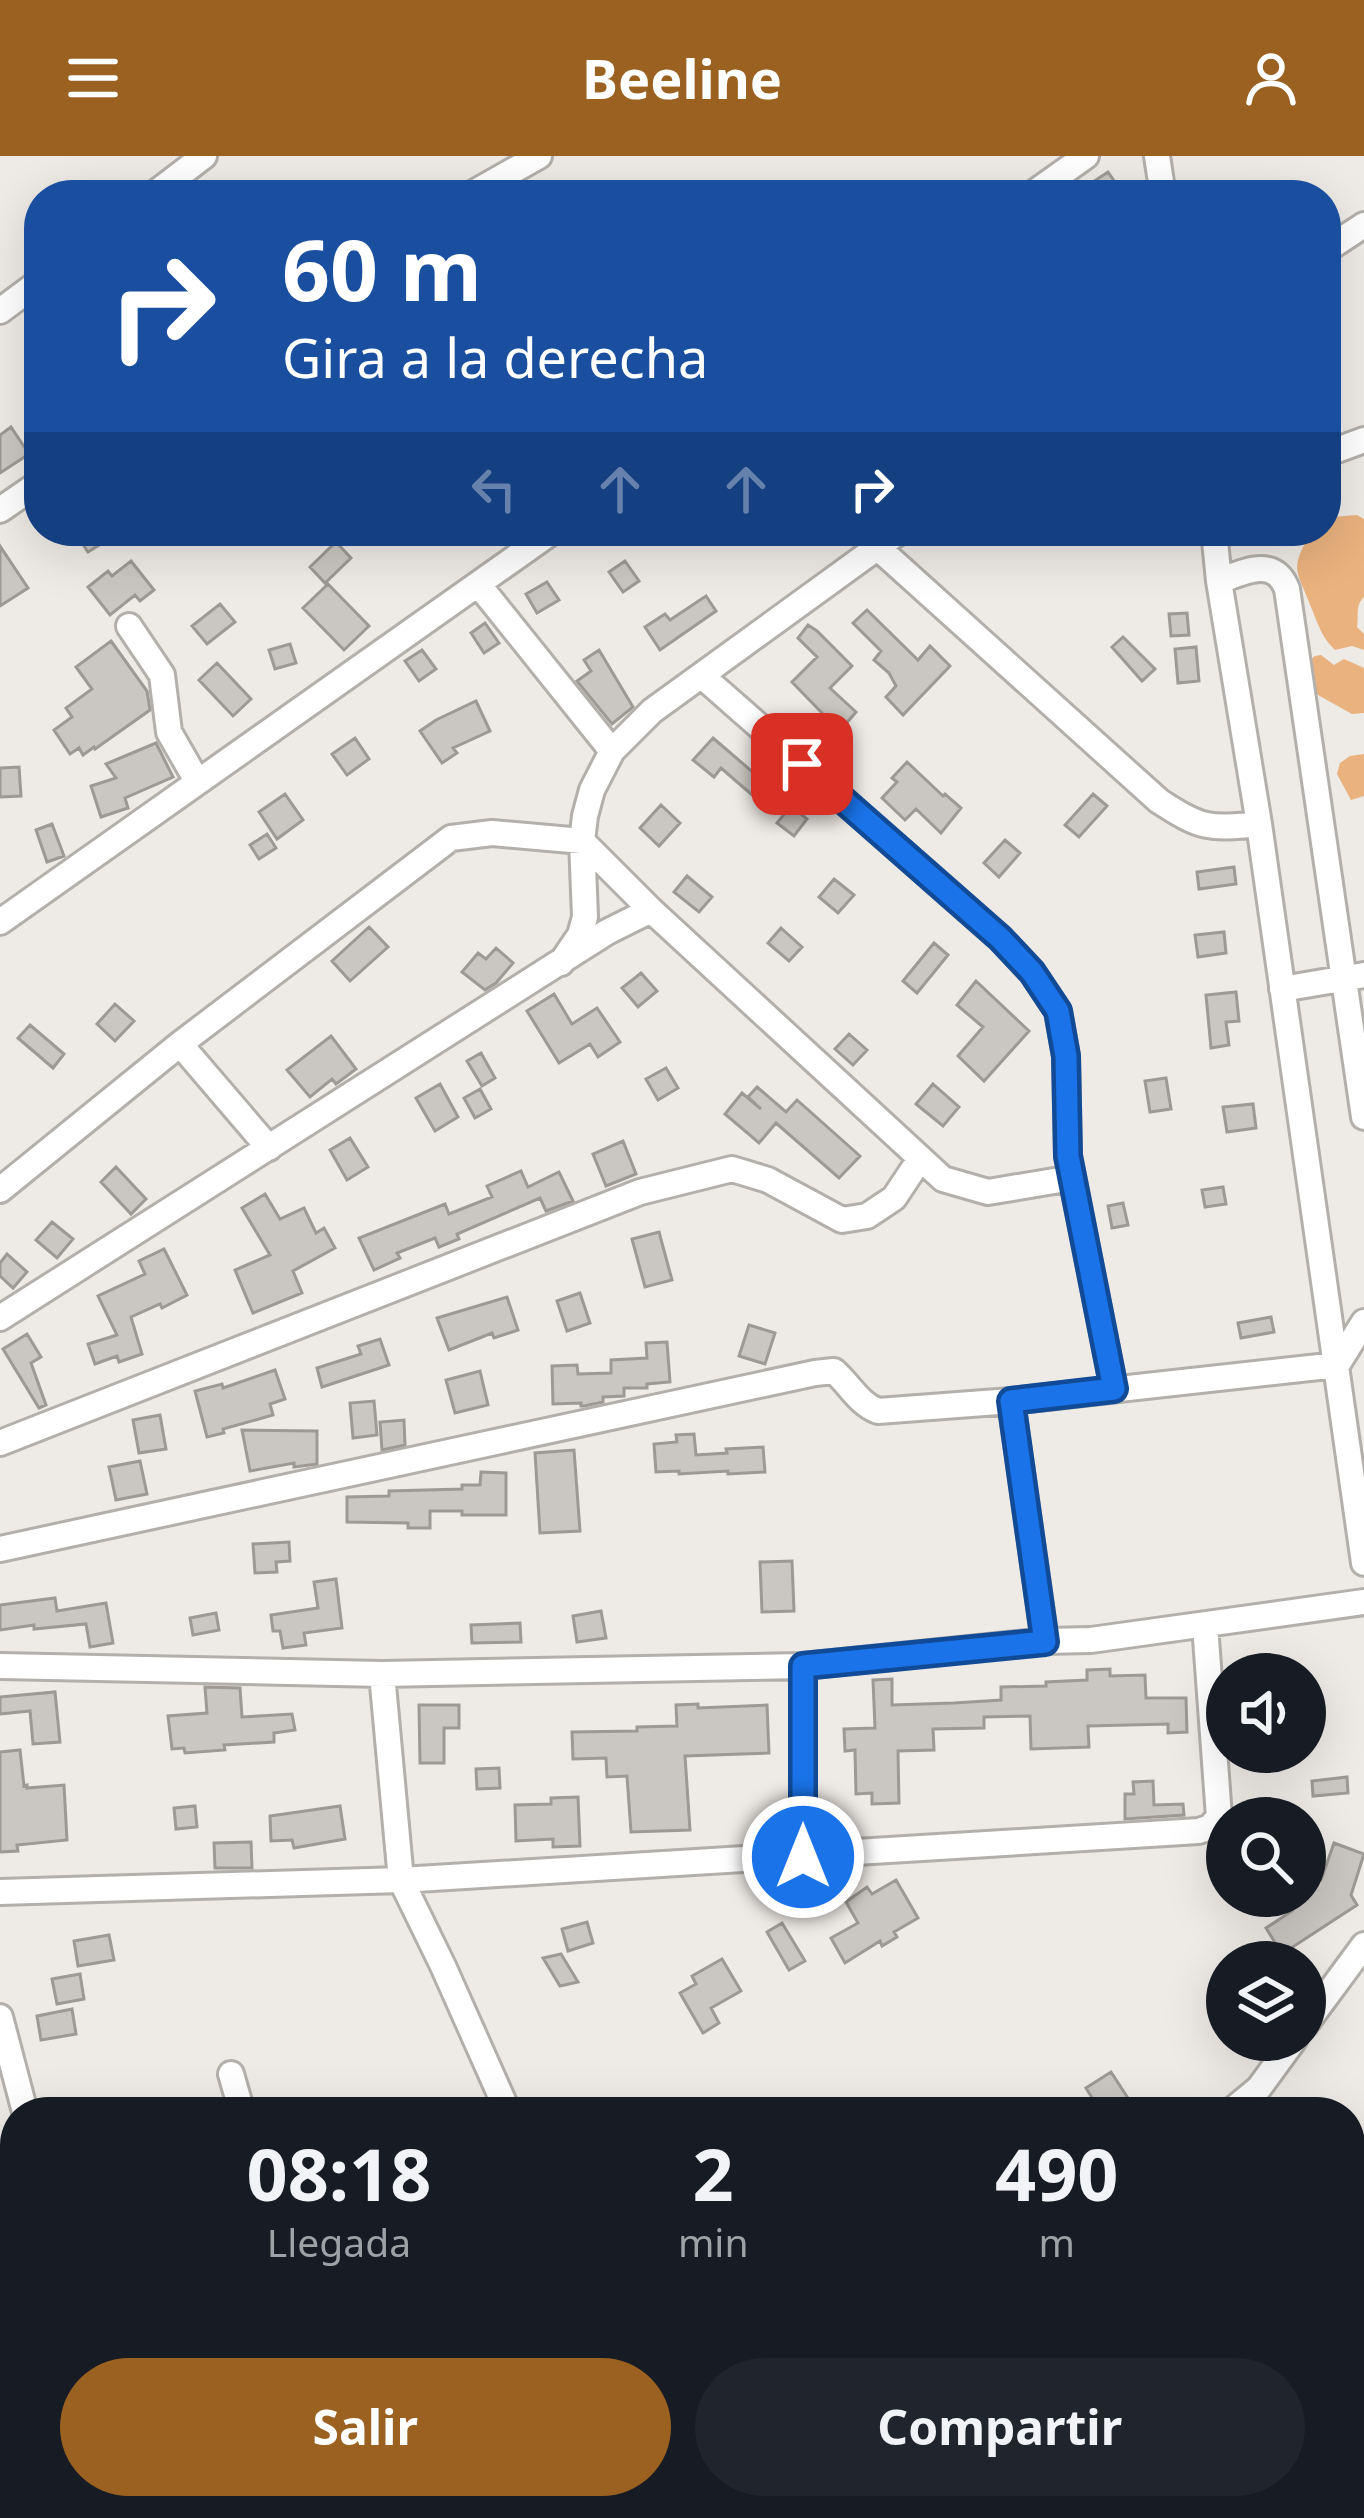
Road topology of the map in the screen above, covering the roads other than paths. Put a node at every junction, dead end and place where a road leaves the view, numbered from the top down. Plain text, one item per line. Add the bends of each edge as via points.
1 (204, 156) edge
2 (539, 156) edge
3 (1086, 156) edge
4 (173, 180) edge
5 (497, 180) edge
6 (1052, 180) edge
7 (532, 546) edge
8 (862, 546) edge
9 (879, 546) edge
10 (1216, 546) edge
11 (1219, 581) junction
12 (478, 584) junction
13 (129, 626) dead end
14 (702, 676) junction
15 (611, 751) junction
16 (197, 781) junction
17 (1259, 824) junction
18 (583, 841) junction
19 (651, 910) junction
20 (0, 922) edge
21 (561, 963) junction
22 (1355, 976) edge
23 (1282, 989) junction
24 (181, 1045) junction
25 (1364, 1117) edge
26 (269, 1148) junction
27 (920, 1160) junction
28 (1072, 1178) junction
29 (0, 1190) edge
30 (0, 1318) edge
31 (1364, 1322) edge
32 (1336, 1365) junction
33 (1114, 1389) junction
34 (1011, 1401) junction
35 (0, 1444) edge
36 (0, 1550) edge
37 (1364, 1563) edge
38 (1364, 1602) edge
39 (1205, 1625) junction
40 (1045, 1642) junction
41 (0, 1666) edge
42 (803, 1666) junction
43 (382, 1673) junction
44 (803, 1857) junction
45 (401, 1880) junction
46 (0, 1892) edge
47 (1364, 1945) edge
48 (1326, 1997) edge
49 (0, 2017) edge
50 (1279, 2061) edge
51 (231, 2074) dead end
52 (21, 2097) edge
53 (238, 2097) edge
54 (501, 2097) edge
55 (1252, 2097) edge

1 - 4 street
2 - 5 street
3 - 6 street
7 - 12 street
8 - 14 street
9 - 17 street via 1159,801 1201,826
10 - 11 street
11 - 17 street
11 - 22 street via 1273,570 1287,589
12 - 15 street
12 - 16 street
13 - 16 street via 162,675 169,732
14 - 15 street
14 - 28 street via 1032,972 1058,1011
15 - 18 street via 592,790
16 - 20 street
17 - 23 street
18 - 19 street
18 - 21 street via 585,916
18 - 24 street via 451,838
19 - 21 street
19 - 27 street
21 - 26 street
22 - 23 street
22 - 25 street
23 - 32 street
24 - 26 street
24 - 29 street
26 - 30 street
27 - 28 street via 943,1179 988,1192
27 - 35 street via 894,1198 867,1216 842,1220 732,1168 640,1192
28 - 33 street
31 - 32 street
32 - 33 street
32 - 37 street
33 - 34 street
34 - 36 street via 878,1411 834,1371 815,1373
34 - 40 street
38 - 39 street
39 - 40 street
39 - 44 street via 1220,1817 1210,1827
40 - 42 street
41 - 43 street
42 - 43 street
42 - 44 street
43 - 45 street
44 - 45 street
45 - 46 street
45 - 54 street
47 - 48 street
49 - 52 street
50 - 55 street
51 - 53 street

